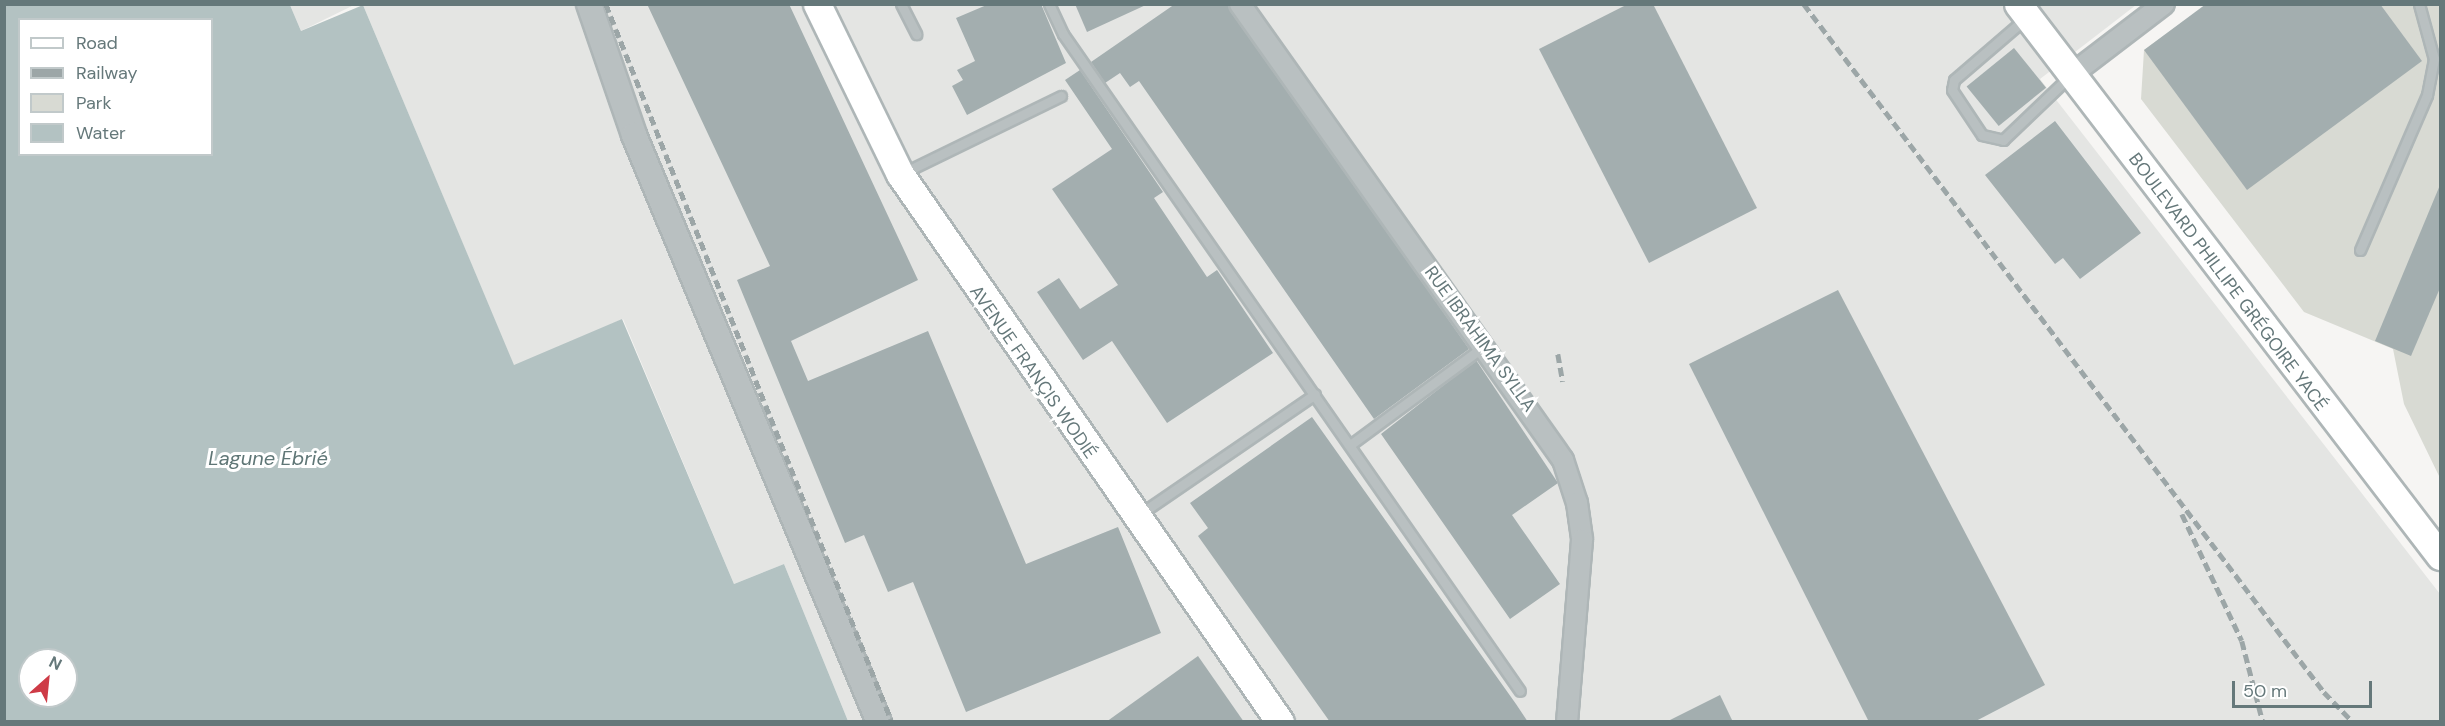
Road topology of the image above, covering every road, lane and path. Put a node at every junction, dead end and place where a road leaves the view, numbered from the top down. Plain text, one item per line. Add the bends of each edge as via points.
1 (589, 4) edge
2 (817, 4) edge
3 (901, 4) edge
4 (1050, 4) edge
5 (1240, 4) edge
6 (2164, 4) edge
7 (2419, 4) edge
8 (2023, 11) edge
9 (916, 34) dead end
10 (2071, 75) junction
11 (1061, 96) dead end
12 (900, 174) junction
13 (2360, 250) dead end
14 (1485, 346) junction
15 (1315, 394) junction
16 (1350, 445) junction
17 (1136, 517) junction
18 (2440, 556) edge
19 (1520, 691) dead end
20 (879, 722) edge
21 (1280, 722) edge
22 (1567, 722) edge

1 - 20 street via 634,135
2 - 12 main road, AVENUE FRANÇIS WODIÉ
3 - 9 lane
4 - 15 lane via 1063,34
5 - 14 street, RUE IBRAHIMA SYLLA
6 - 10 street
7 - 13 lane via 2434,59 2427,95
8 - 10 main road, BOULEVARD PHILLIPE GRÉGOIRE YACÉ
8 - 10 lane via 1954,80 1952,90 1982,135 2003,140
10 - 18 main road, BOULEVARD PHILLIPE GRÉGOIRE YACÉ
11 - 12 lane
12 - 17 main road, AVENUE FRANÇIS WODIÉ
14 - 16 lane
14 - 22 street, RUE IBRAHIMA SYLLA via 1563,460 1577,502 1582,540
15 - 16 lane
15 - 17 lane
16 - 19 lane
17 - 21 main road, AVENUE FRANÇIS WODIÉ

